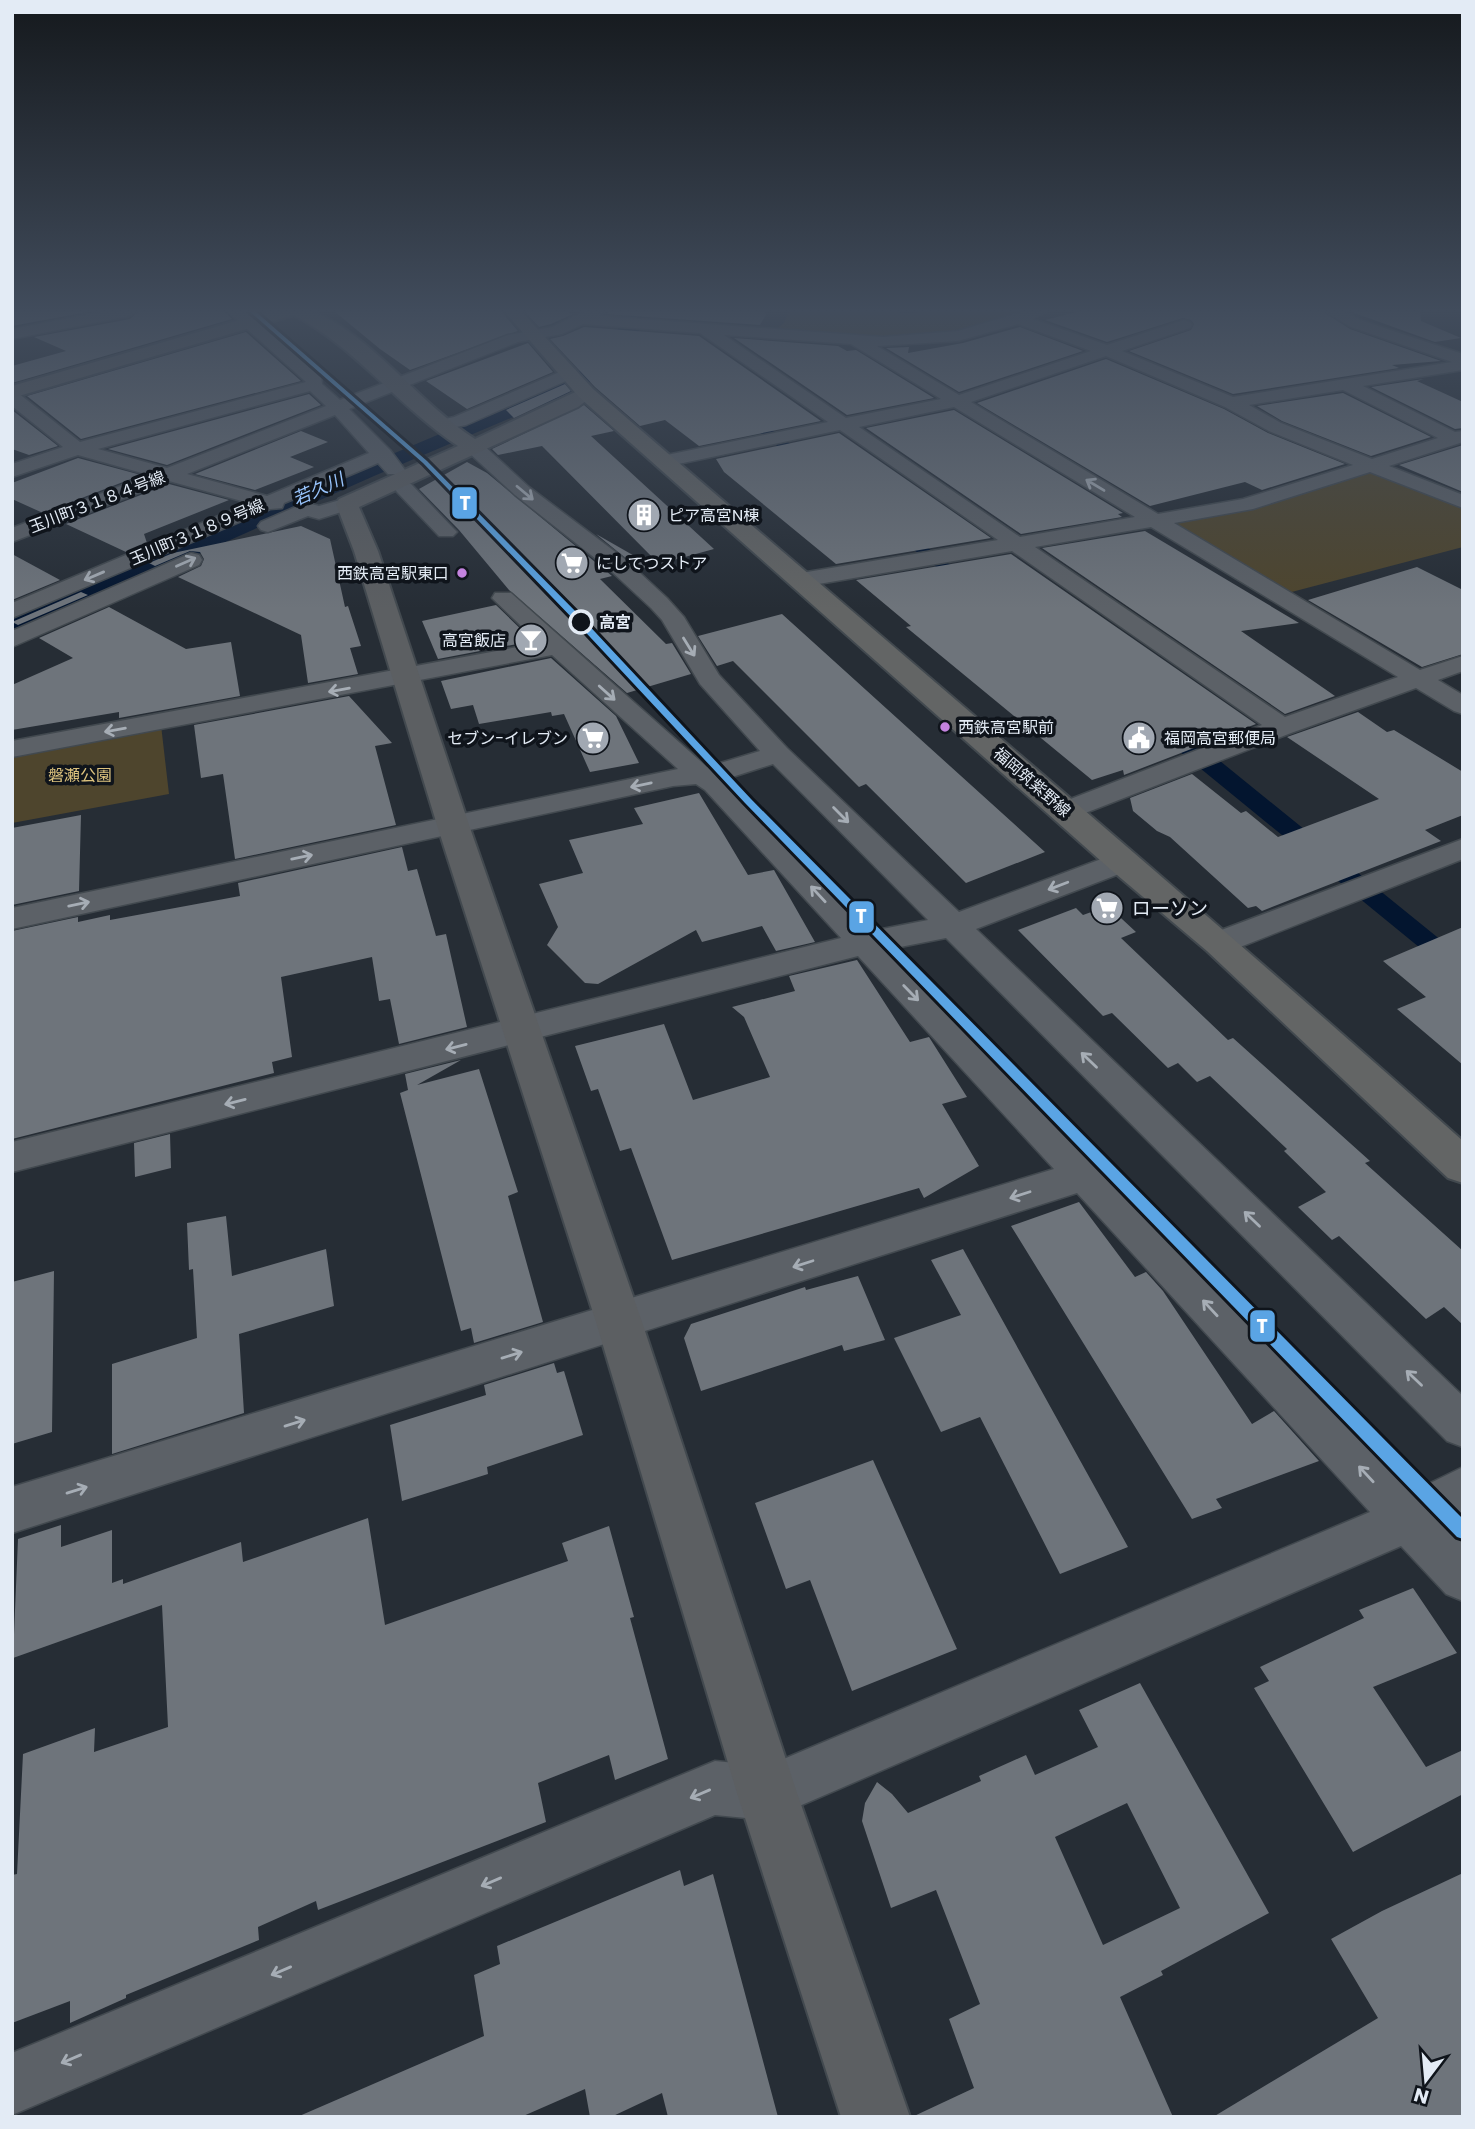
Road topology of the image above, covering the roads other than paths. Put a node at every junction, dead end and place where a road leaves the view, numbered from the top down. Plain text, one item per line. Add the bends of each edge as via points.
1 (30, 410) edge
2 (216, 410) edge
3 (335, 410) edge
4 (340, 410) edge
5 (426, 410) edge
6 (491, 410) edge
7 (553, 410) edge
8 (608, 410) edge
9 (824, 410) edge
10 (911, 410) edge
11 (972, 410) edge
12 (1245, 410) edge
13 (1400, 410) edge
14 (844, 424) junction
15 (444, 426) junction
16 (1458, 438) edge
17 (469, 444) junction
18 (77, 449) junction
19 (664, 461) junction
20 (1373, 466) junction
21 (12, 471) edge
22 (395, 473) junction
23 (168, 474) junction
24 (268, 501) junction
25 (1463, 502) edge
26 (348, 504) junction
27 (298, 513) junction
28 (1154, 521) junction
29 (254, 532) dead end
30 (446, 533) dead end
31 (12, 536) edge
32 (1016, 543) junction
33 (216, 549) dead end
34 (801, 580) junction
35 (505, 599) dead end
36 (12, 611) edge
37 (12, 640) edge
38 (555, 647) junction
39 (1463, 663) edge
40 (405, 675) junction
41 (1418, 679) junction
42 (1463, 706) edge
43 (1282, 727) junction
44 (12, 749) edge
45 (778, 754) junction
46 (700, 775) junction
47 (1065, 811) junction
48 (453, 825) junction
49 (1463, 848) edge
50 (1122, 862) junction
51 (12, 919) edge
52 (953, 926) junction
53 (864, 943) junction
54 (1219, 943) junction
55 (522, 1031) junction
56 (12, 1157) edge
57 (1463, 1166) edge
58 (1085, 1175) junction
59 (620, 1322) junction
60 (1463, 1426) edge
61 (1463, 1490) edge
62 (12, 1510) edge
63 (1408, 1519) junction
64 (1463, 1577) edge
65 (767, 1793) junction
66 (12, 2084) edge
67 (876, 2117) edge

1 - 18 street
2 - 18 street
3 - 23 street, 玉川町３１８４号線
4 - 22 street
5 - 15 street
6 - 15 street
7 - 17 street
8 - 19 main road, 福岡筑紫野線
9 - 14 street
10 - 14 street
28 -> 11 street
12 - 20 street
13 - 16 street
14 - 19 street
14 - 32 street
15 - 17 street
16 - 20 street
17 - 22 street
17 -> 45 street via 659,603 709,679
18 - 21 street
18 - 23 street
19 - 34 main road, 福岡筑紫野線
20 - 25 street
20 - 28 street via 1246,505
22 - 24 street, 玉川町３１８９号線
22 - 26 street
22 - 30 street
23 - 24 street
23 - 31 street, 玉川町３１８４号線
24 - 27 street
24 -> 36 street, 玉川町３１８９号線
26 - 27 street via 319,513 307,509
26 - 40 street
27 - 29 street, 玉川町３１８９号線
28 - 32 street
28 - 41 street
32 - 34 street
32 - 43 street
37 -> 33 street, 玉川町３１８９号線
34 - 47 main road, 福岡筑紫野線
35 - 38 street
38 - 40 street
38 -> 46 street
39 - 41 street
40 -> 44 street
40 - 48 street
41 - 42 street
41 - 43 street
43 - 47 street
45 - 46 street
45 -> 52 street
46 -> 48 street
53 -> 46 street via 715,784
47 - 50 main road, 福岡筑紫野線
51 -> 48 street
48 - 55 street
49 - 54 street
50 -> 52 street
50 - 54 main road, 福岡筑紫野線
52 - 53 street
60 -> 52 street
53 - 55 street
53 -> 58 street
54 - 57 main road, 福岡筑紫野線
55 -> 56 street
55 - 59 street
58 -> 59 street
63 -> 58 street
62 -> 59 street
59 - 65 street
61 - 63 street
63 - 64 street
63 - 65 street
65 -> 66 street via 715,1788
65 - 67 street

